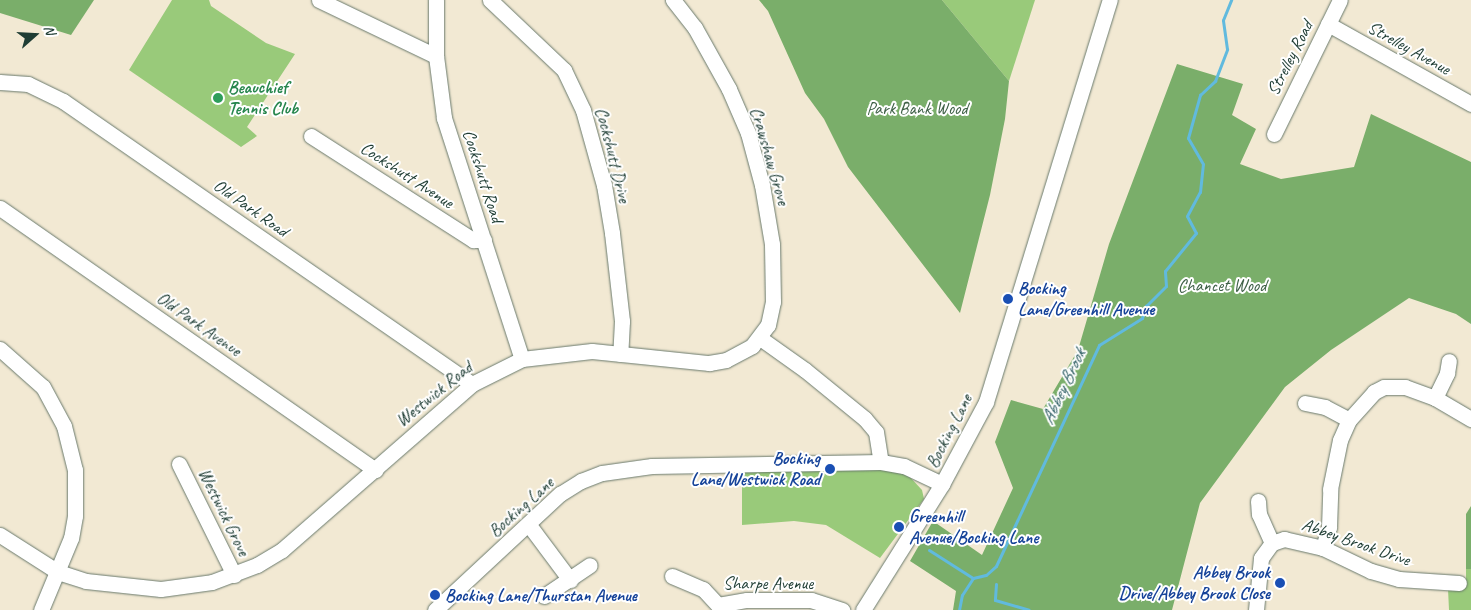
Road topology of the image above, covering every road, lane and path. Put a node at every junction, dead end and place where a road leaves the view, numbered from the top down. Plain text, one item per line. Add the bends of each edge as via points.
1 (319, 0) edge
2 (436, 0) edge
3 (490, 0) edge
4 (673, 0) edge
5 (1110, 0) edge
6 (1340, 0) edge
7 (1328, 24) junction
8 (436, 56) junction
9 (0, 82) edge
10 (1471, 104) edge
11 (1274, 134) dead end
12 (311, 136) dead end
13 (0, 208) edge
14 (484, 240) junction
15 (760, 338) junction
16 (0, 349) edge
17 (620, 354) junction
18 (522, 359) junction
19 (1449, 361) dead end
20 (472, 384) junction
21 (1435, 398) junction
22 (1305, 403) dead end
23 (1471, 419) edge
24 (1349, 420) junction
25 (882, 462) junction
26 (179, 464) dead end
27 (376, 470) junction
28 (942, 484) junction
29 (1258, 501) dead end
30 (529, 525) junction
31 (0, 535) edge
32 (1272, 544) junction
33 (1323, 548) junction
34 (590, 565) dead end
35 (58, 572) junction
36 (234, 575) junction
37 (672, 576) dead end
38 (570, 580) junction
39 (1459, 582) dead end
40 (544, 596) dead end
41 (715, 608) edge
42 (41, 610) edge
43 (435, 610) edge
44 (842, 610) edge
45 (863, 610) edge
46 (1256, 610) edge

1 - 8 street
2 - 8 street, Cockshutt Road
3 - 17 street, Cockshutt Drive via 560,65 583,110 604,185 612,232 622,321
4 - 15 street, Crawshaw Grove via 695,28 729,89 748,133 762,185 774,273 770,315
5 - 28 street, Bocking Lane via 986,402
6 - 7 street, Strelley Road
7 - 10 street, Strelley Avenue
7 - 11 street, Strelley Road
8 - 14 street, Cockshutt Road via 444,118
9 - 20 street, Old Park Road via 28,84 63,101
12 - 14 street, Cockshutt Avenue via 473,240
13 - 27 street, Old Park Avenue
14 - 18 street, Cockshutt Road
15 - 17 street, Westwick Road via 742,353 709,363
15 - 25 street via 865,419 876,432
16 - 35 street via 43,387 64,426 71,448 75,470 75,516 71,538
17 - 18 street, Westwick Road via 568,352
18 - 20 street, Westwick Road
19 - 21 street
20 - 27 street, Westwick Road
21 - 23 street
21 - 24 street via 1405,387 1384,387 1366,400
22 - 24 street via 1326,407
24 - 33 street via 1334,463 1329,526
25 - 28 street, Bocking Lane via 904,466
25 - 30 street, Bocking Lane via 624,468 581,481 560,494
26 - 36 street, Westwick Grove
27 - 36 street, Westwick Road via 282,550
28 - 45 street
29 - 32 street via 1259,514
30 - 38 street
30 - 43 street, Bocking Lane
31 - 35 street, Westwick Road
32 - 33 street, Abbey Brook Drive via 1284,539
32 - 46 street via 1261,558
33 - 39 street, Abbey Brook Drive via 1371,571 1398,579
34 - 38 street
35 - 36 street, Westwick Road via 111,586 152,589 189,586
35 - 42 street
37 - 41 street, Sharpe Avenue via 703,589
38 - 40 street
41 - 44 street, Sharpe Avenue via 747,600 811,600

